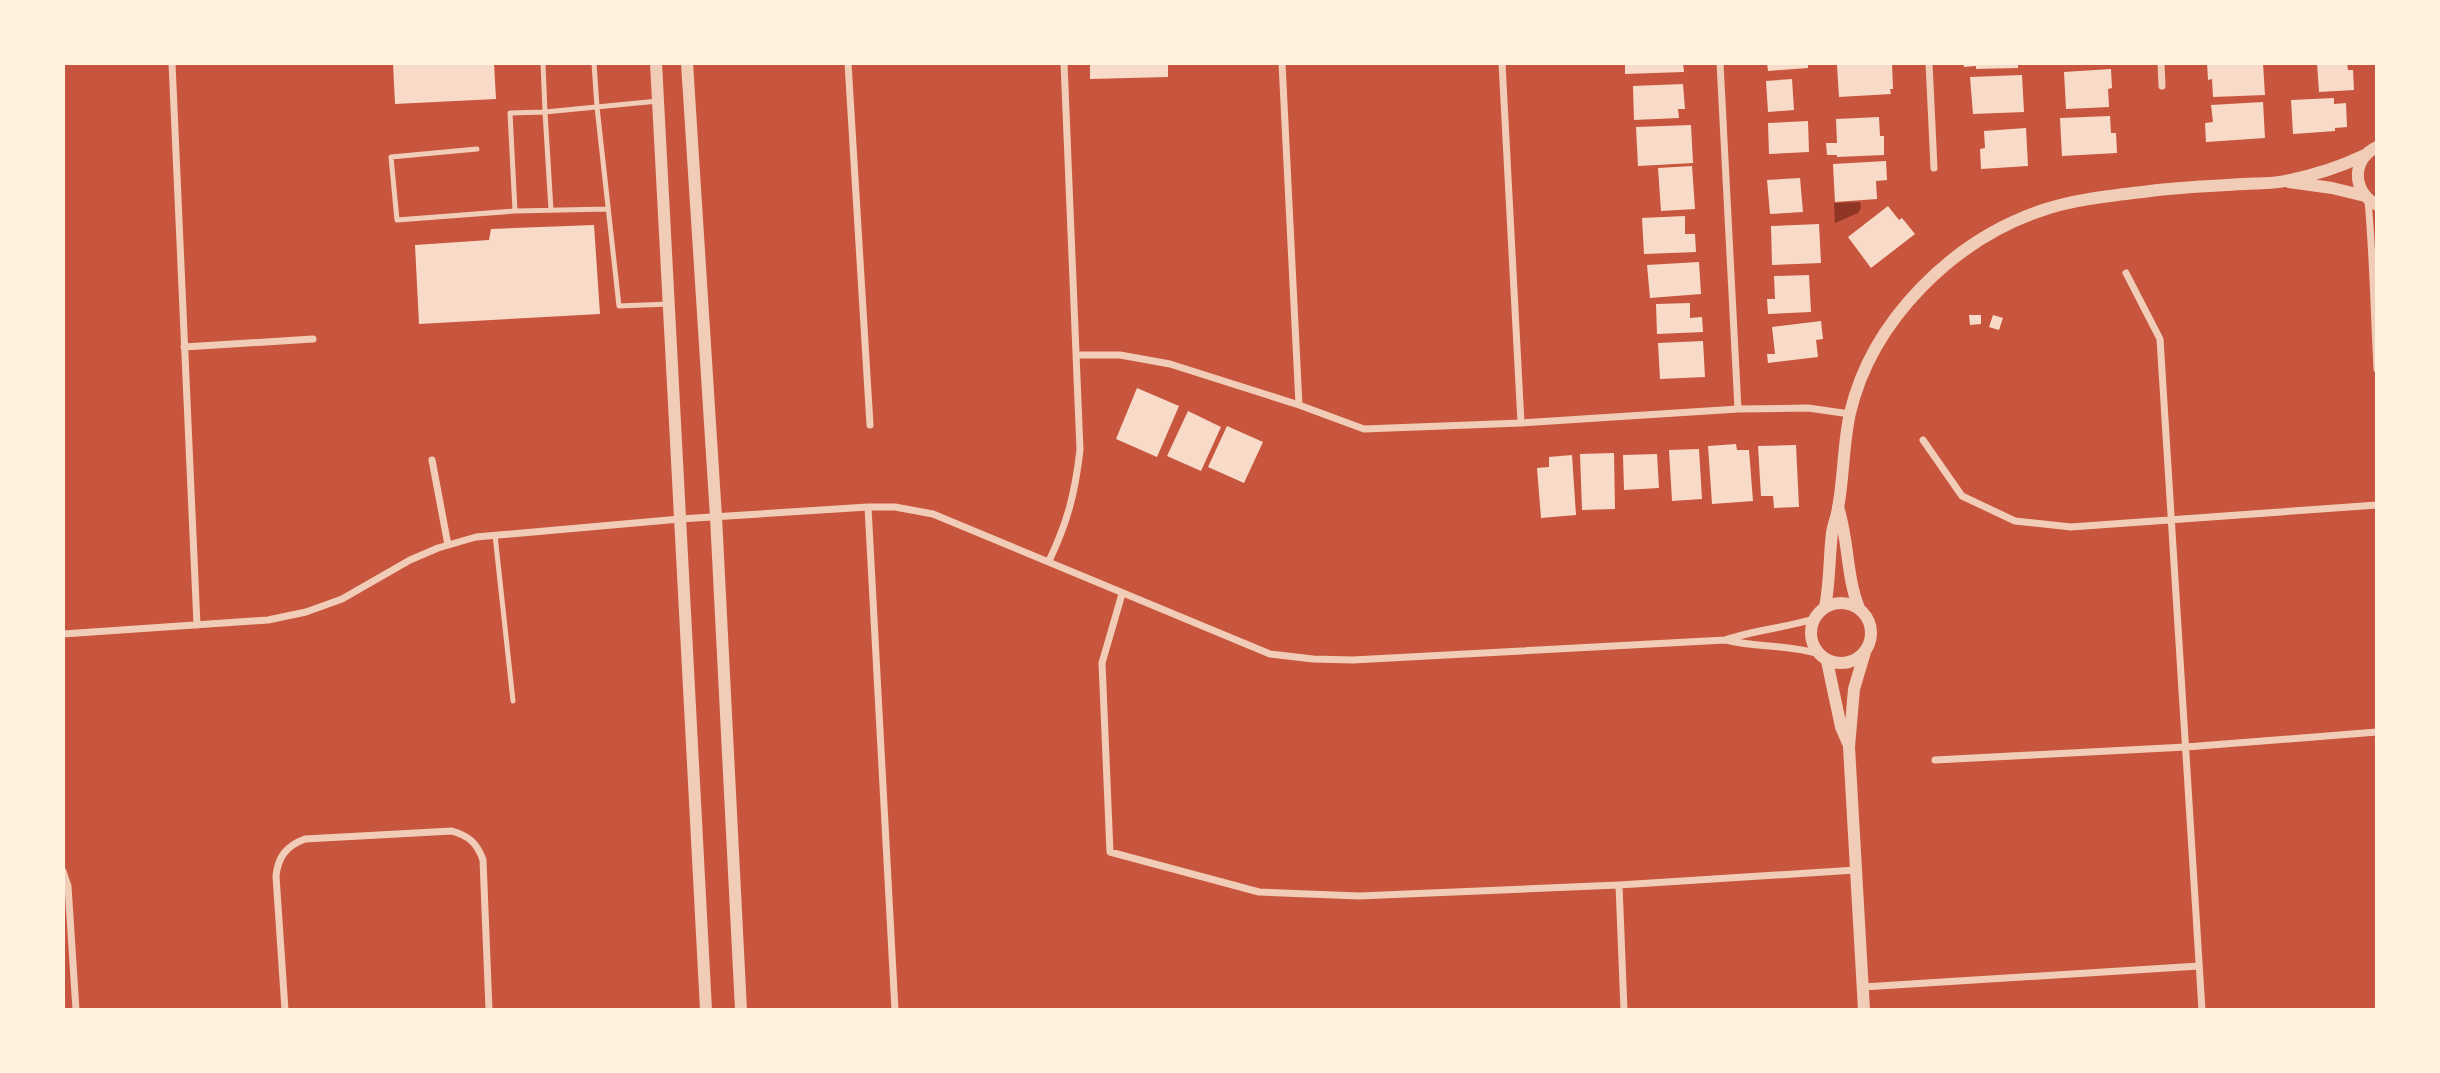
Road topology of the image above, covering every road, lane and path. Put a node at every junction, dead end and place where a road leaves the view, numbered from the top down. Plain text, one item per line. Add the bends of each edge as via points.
1 (172, 63) edge
2 (543, 63) edge
3 (594, 63) edge
4 (656, 63) edge
5 (687, 63) edge
6 (848, 63) edge
7 (1064, 63) edge
8 (1282, 63) edge
9 (1502, 63) edge
10 (1720, 63) edge
11 (1929, 63) edge
12 (2161, 63) edge
13 (2162, 86) dead end
14 (658, 101) junction
15 (597, 107) junction
16 (545, 112) junction
17 (2373, 148) edge
18 (477, 149) dead end
19 (1934, 168) dead end
20 (2285, 181) junction
21 (2370, 200) edge
22 (608, 209) junction
23 (551, 210) junction
24 (515, 211) junction
25 (2126, 272) dead end
26 (2376, 275) edge
27 (669, 303) junction
28 (313, 339) dead end
29 (184, 347) junction
30 (1077, 355) junction
31 (2377, 369) edge
32 (1299, 405) junction
33 (1738, 409) junction
34 (1850, 414) junction
35 (1521, 423) junction
36 (870, 425) dead end
37 (1923, 440) dead end
38 (432, 460) dead end
39 (2377, 505) edge
40 (868, 507) junction
41 (1838, 507) junction
42 (716, 517) junction
43 (680, 519) junction
44 (2171, 520) junction
45 (495, 535) junction
46 (448, 545) junction
47 (1049, 561) junction
48 (1122, 594) junction
49 (1825, 607) junction
50 (1859, 608) junction
51 (1814, 619) junction
52 (197, 625) junction
53 (63, 634) edge
54 (1725, 640) junction
55 (1865, 652) junction
56 (1823, 657) junction
57 (513, 701) dead end
58 (2377, 732) edge
59 (1849, 747) junction
60 (2186, 747) junction
61 (1935, 760) dead end
62 (1856, 870) junction
63 (63, 871) edge
64 (1619, 885) junction
65 (2199, 966) junction
66 (1863, 987) junction
67 (76, 1010) edge
68 (285, 1010) edge
69 (489, 1010) edge
70 (706, 1010) edge
71 (741, 1010) edge
72 (895, 1010) edge
73 (1624, 1010) edge
74 (1864, 1010) edge
75 (2202, 1010) edge

1 - 29 street
2 - 16 lane
3 - 15 lane
4 - 14 street
5 - 42 street
6 - 36 street
7 - 30 street
8 - 32 street
9 - 35 street
10 - 33 street
11 - 19 street
12 - 13 street
14 - 15 lane
14 - 27 street
15 - 16 lane
15 - 22 lane
16 - 23 lane
16 - 24 lane via 510,113
17 - 20 street via 2345,164
17 - 21 street via 2357,171 2357,180
18 - 24 lane via 391,157 397,220
20 - 21 street
20 - 34 street via 2104,197 2044,210 2001,228 1964,251 1898,312 1876,345
21 - 26 street
22 - 23 lane
22 - 27 lane via 619,306
23 - 24 lane
25 - 44 street via 2160,339
26 - 31 street
27 - 43 street
28 - 29 street
29 - 52 street
30 - 32 street via 1120,355 1170,364
30 - 47 street via 1080,450 1075,492
32 - 35 street via 1364,429
33 - 34 street via 1808,408
33 - 35 street
34 - 41 street
37 - 44 street via 1962,496 2015,521 2071,527
38 - 46 street
39 - 44 street
40 - 42 street
40 - 47 street via 933,514
40 - 72 street
41 - 49 street
41 - 50 street
42 - 43 street
42 - 71 street
43 - 45 street
43 - 70 street
44 - 60 street
45 - 46 street
45 - 57 lane
46 - 52 street via 306,612
47 - 48 street
48 - 54 street via 1270,654 1313,659
48 - 64 street via 1102,663 1110,852 1259,892 1359,896
49 - 50 street via 1841,602
49 - 51 street
50 - 55 street via 1872,632
51 - 54 street
51 - 56 street via 1810,635
52 - 53 street
54 - 56 street via 1804,649
55 - 56 street via 1848,663 1837,664
55 - 59 street via 1854,689
56 - 59 street
58 - 60 street
59 - 62 street
60 - 61 street
60 - 65 street
62 - 64 street
62 - 66 street
63 - 67 street
64 - 73 street
65 - 66 street
65 - 75 street
66 - 74 street
68 - 69 street via 276,876 284,851 305,839 452,831 472,840 483,860

